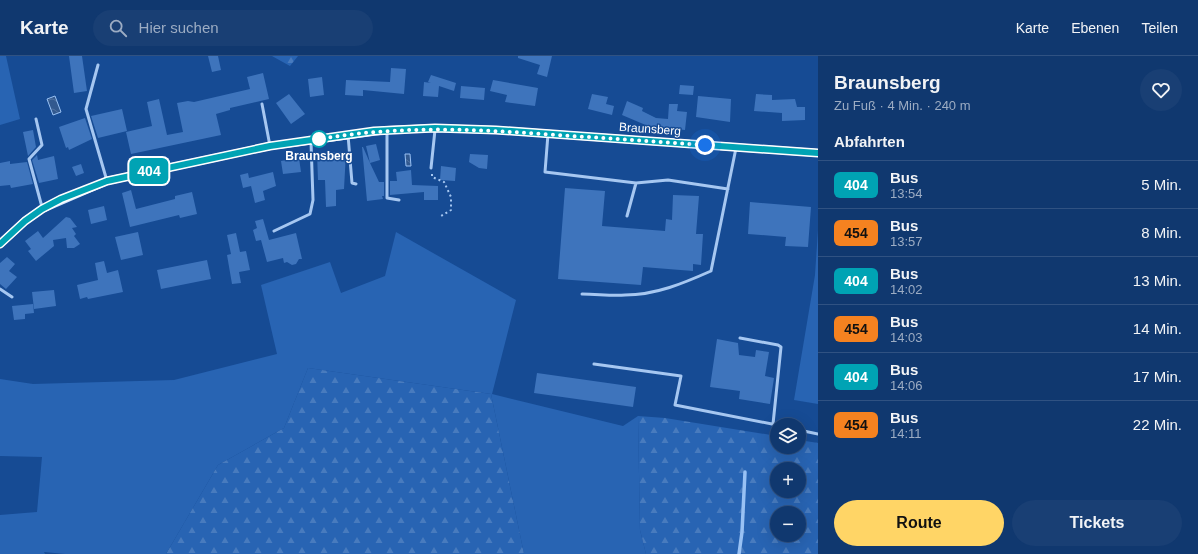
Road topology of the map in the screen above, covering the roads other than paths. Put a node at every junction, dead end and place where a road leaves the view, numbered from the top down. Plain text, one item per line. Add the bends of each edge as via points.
1 (98, 65) dead end
2 (262, 104) dead end
3 (36, 119) dead end
4 (435, 128) junction
5 (387, 130) junction
6 (348, 134) junction
7 (548, 134) junction
8 (311, 140) junction
9 (270, 146) junction
10 (736, 147) junction
11 (818, 153) edge
12 (431, 168) road end
13 (107, 181) junction
14 (636, 183) junction
15 (356, 184) dead end
16 (728, 189) junction
17 (399, 200) dead end
18 (42, 209) junction
19 (627, 216) dead end
20 (274, 231) dead end
21 (0, 244) edge
22 (0, 290) edge
23 (582, 294) dead end
24 (12, 297) dead end
25 (740, 338) dead end
26 (594, 364) dead end
27 (774, 418) edge
28 (770, 423) edge
29 (806, 431) edge
30 (818, 434) edge

1 - 13 lane via 86,109
2 - 9 lane
3 - 18 lane via 42,145 29,159
4 - 5 main road, Braunsberg
4 - 7 main road, Braunsberg
4 - 12 lane
5 - 6 main road, Braunsberg
5 - 17 lane via 386,198
6 - 8 main road, Braunsberg
6 - 15 lane via 352,183
7 - 10 main road, Braunsberg
7 - 14 lane via 545,172
8 - 9 main road, Braunsberg
8 - 20 lane via 313,200 310,214
9 - 13 main road, Braunsberg
10 - 11 main road, Braunsberg
10 - 16 lane
13 - 18 main road, Braunsberg
14 - 16 lane via 668,180
14 - 19 lane
16 - 23 lane via 711,271 679,285 648,293
18 - 21 main road, Braunsberg
22 - 24 lane
25 - 27 lane via 781,347
26 - 28 lane via 681,376 675,405
29 - 30 lane

